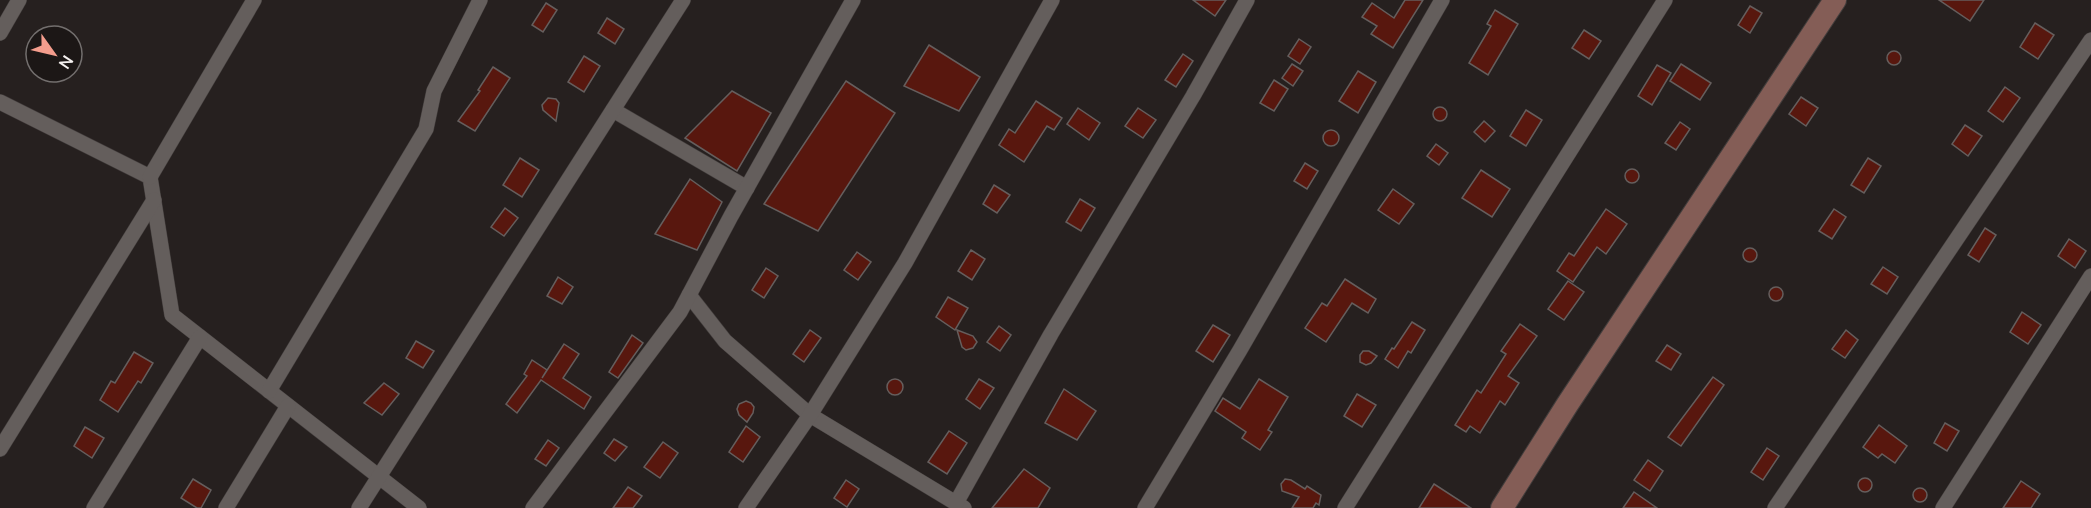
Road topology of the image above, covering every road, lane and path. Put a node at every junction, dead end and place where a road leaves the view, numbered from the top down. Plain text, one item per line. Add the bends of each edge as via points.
1 (19, 0) edge
2 (254, 0) edge
3 (480, 0) edge
4 (683, 0) edge
5 (853, 0) edge
6 (1052, 0) edge
7 (1247, 0) edge
8 (1442, 0) edge
9 (1665, 0) edge
10 (1835, 0) edge
11 (0, 33) edge
12 (2091, 40) edge
13 (0, 102) edge
14 (613, 110) junction
15 (150, 177) junction
16 (747, 188) junction
17 (154, 200) junction
18 (2091, 276) edge
19 (689, 295) junction
20 (200, 337) junction
21 (269, 391) junction
22 (288, 406) junction
23 (810, 415) junction
24 (0, 449) edge
25 (379, 477) junction
26 (960, 506) edge
27 (94, 508) edge
28 (226, 508) edge
29 (359, 508) edge
30 (419, 508) edge
31 (533, 508) edge
32 (746, 508) edge
33 (1145, 508) edge
34 (1345, 508) edge
35 (1502, 508) edge
36 (1775, 508) edge
37 (1943, 508) edge

1 - 11 street
2 - 15 street
3 - 21 street via 434,91 426,129
4 - 14 street
5 - 16 street
6 - 23 street via 905,263
7 - 26 street via 1051,334
8 - 33 street
9 - 34 street
10 - 35 street
12 - 36 street
13 - 15 street
14 - 16 street
14 - 25 street
15 - 17 street
16 - 19 street
17 - 20 street via 172,315
17 - 24 street
18 - 37 street
19 - 23 street via 725,341
19 - 31 street
20 - 21 street
20 - 27 street
21 - 22 street
22 - 25 street
22 - 28 street
23 - 26 street
23 - 32 street
25 - 29 street
25 - 30 street

